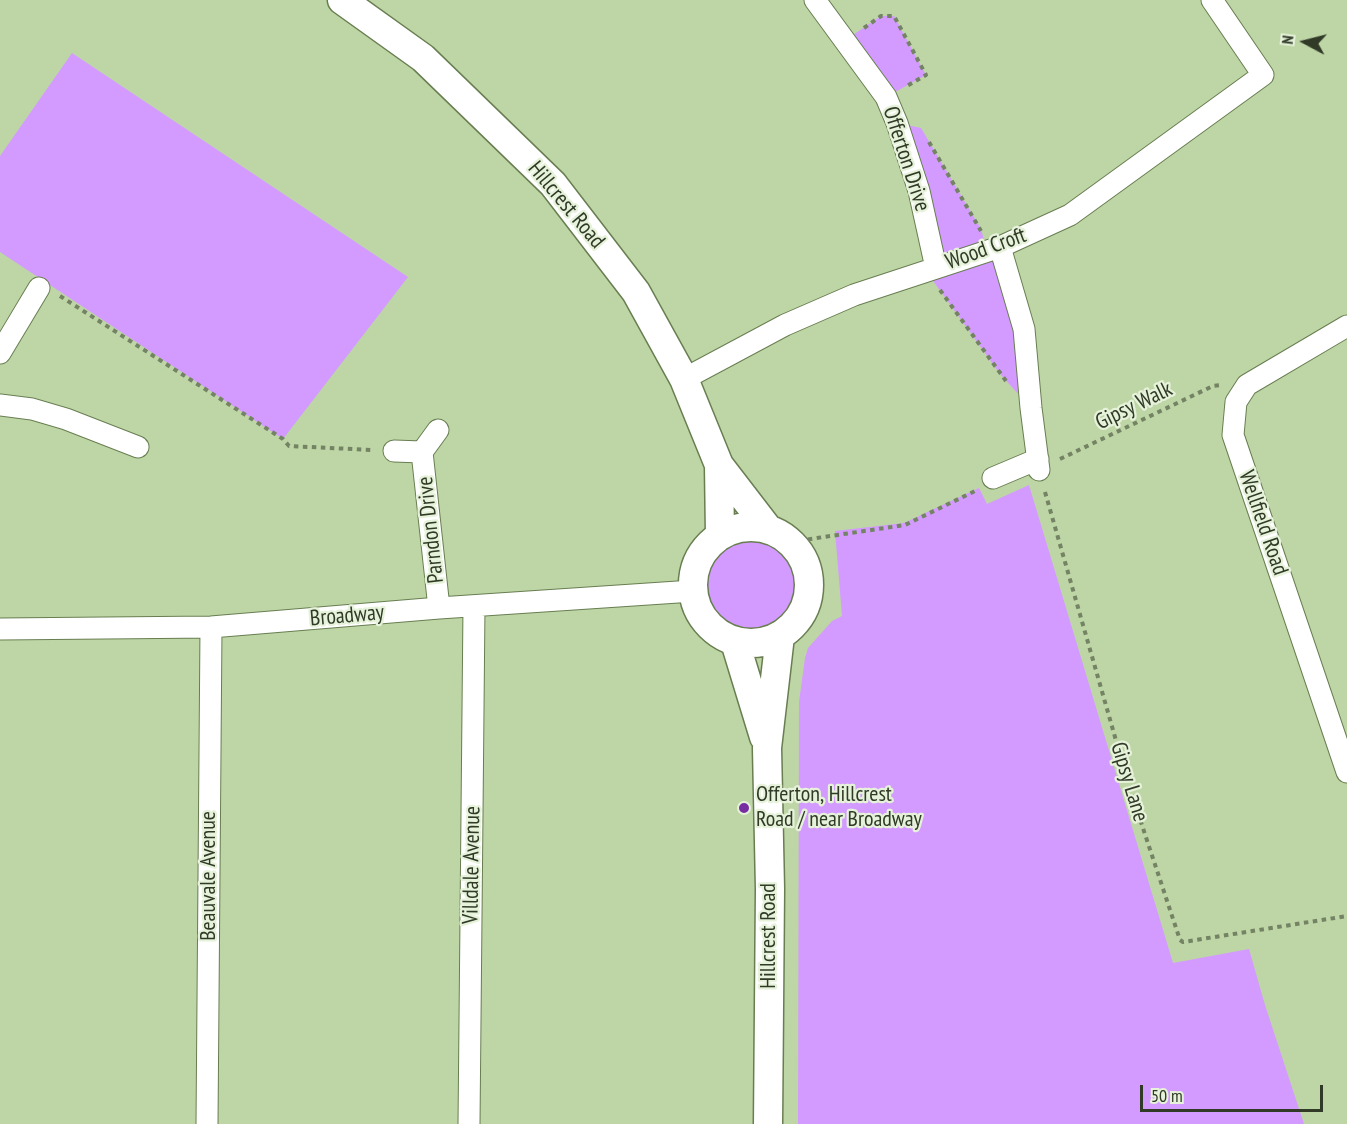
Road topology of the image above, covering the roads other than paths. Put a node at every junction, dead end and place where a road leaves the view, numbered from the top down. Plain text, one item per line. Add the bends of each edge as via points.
1 (342, 0) edge
2 (815, 0) edge
3 (1212, 0) edge
4 (994, 249) junction
5 (931, 270) junction
6 (39, 288) road end
7 (1347, 326) edge
8 (0, 354) edge
9 (684, 379) junction
10 (0, 405) edge
11 (438, 430) dead end
12 (138, 447) dead end
13 (394, 451) road end
14 (422, 452) junction
15 (718, 465) junction
16 (993, 478) road end
17 (720, 536) junction
18 (779, 536) junction
19 (693, 591) junction
20 (474, 606) junction
21 (439, 608) junction
22 (211, 627) junction
23 (0, 629) edge
24 (780, 636) junction
25 (735, 642) junction
26 (767, 748) junction
27 (1347, 772) edge
28 (207, 1124) edge
29 (469, 1124) edge
30 (768, 1124) edge

1 - 9 main road, Hillcrest Road via 423,58 553,183 636,292
2 - 5 street, Offerton Drive via 886,97 919,192
3 - 4 street, Wood Croft via 1263,75 1070,215
4 - 5 street, Wood Croft
4 - 16 street via 1024,329 1038,465
5 - 9 street, Wood Croft via 854,295 795,321
6 - 8 street
7 - 27 street, Wellfield Road via 1247,384 1236,402 1233,435
9 - 15 main road, Hillcrest Road
10 - 12 street via 32,409
11 - 14 street, Parndon Drive
13 - 14 street, Parndon Drive
14 - 21 street, Parndon Drive
15 - 17 main road, Hillcrest Road
15 - 18 main road, Hillcrest Road
17 - 18 main road via 752,527
17 - 19 main road via 707,546 699,560
18 - 24 main road, Hillcrest Road via 801,556 808,591 795,624
19 - 20 street, Broadway
19 - 25 main road via 706,623
20 - 21 street, Broadway
20 - 29 street, Villdale Avenue
21 - 22 street, Broadway
22 - 23 street, Broadway
22 - 28 street, Beauvale Avenue
24 - 25 main road via 766,642
24 - 26 main road, Hillcrest Road
25 - 26 main road, Hillcrest Road
26 - 30 main road, Hillcrest Road

